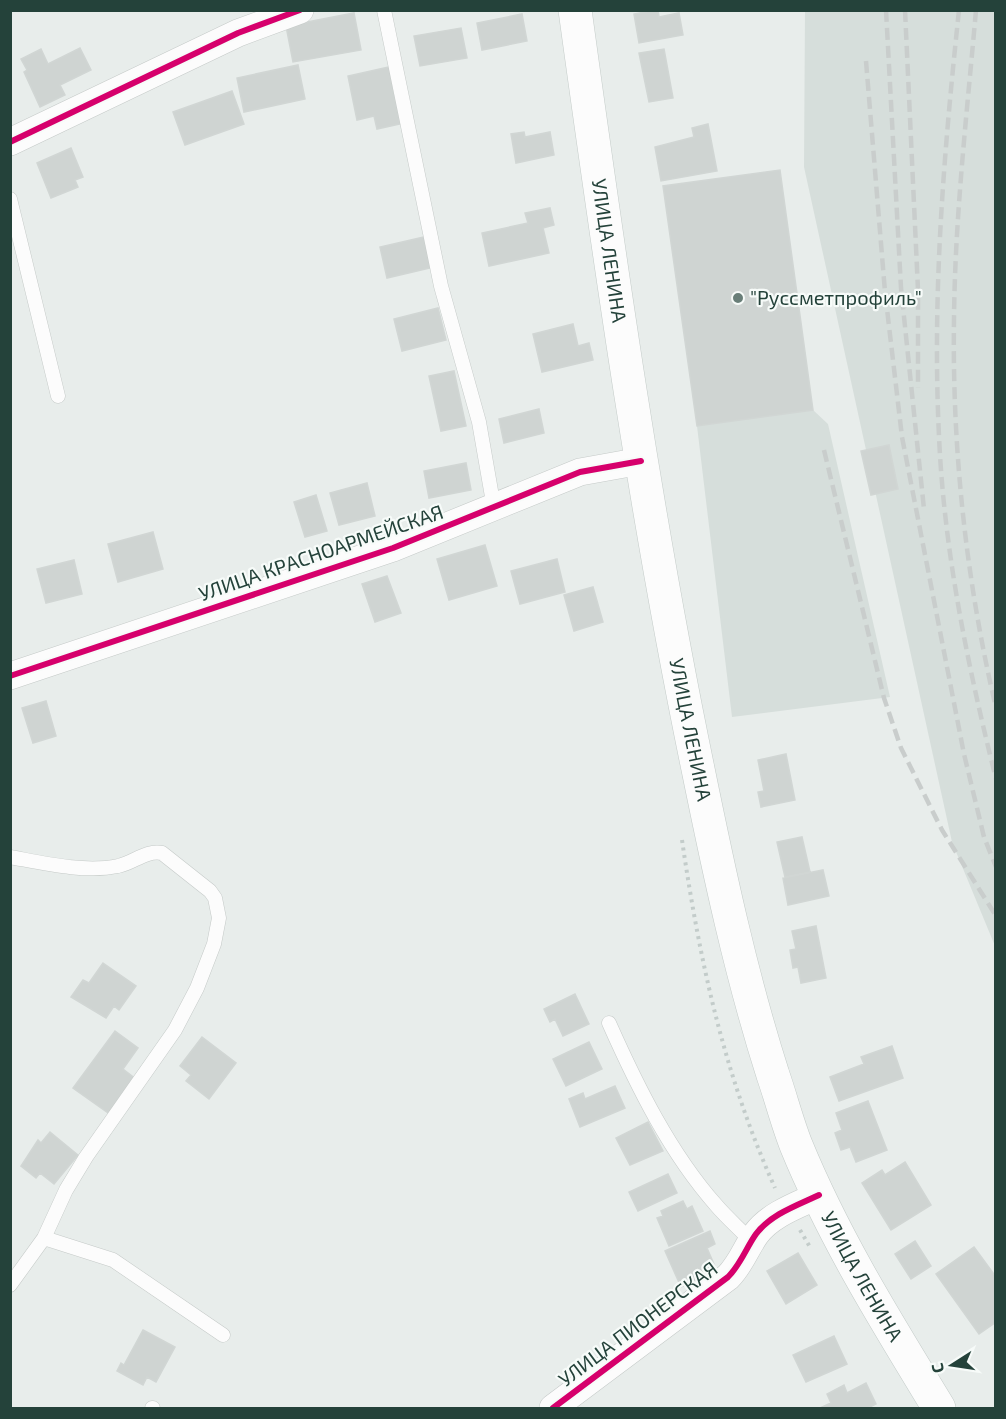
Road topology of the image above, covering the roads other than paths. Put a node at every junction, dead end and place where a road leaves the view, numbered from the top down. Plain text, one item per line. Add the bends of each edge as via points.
1 (300, 10) edge
2 (384, 10) edge
3 (575, 10) edge
4 (10, 142) edge
5 (10, 198) edge
6 (58, 396) dead end
7 (641, 461) junction
8 (494, 508) junction
9 (10, 676) edge
10 (10, 857) edge
11 (609, 1023) dead end
12 (819, 1195) junction
13 (44, 1238) junction
14 (751, 1241) junction
15 (10, 1285) edge
16 (223, 1335) dead end
17 (553, 1408) edge
18 (939, 1408) edge

1 - 4 street via 238,33
2 - 8 lane via 441,286 478,422
3 - 7 main road, УЛИЦА ЛЕНИНА
5 - 6 lane
7 - 8 street, УЛИЦА КРАСНОАРМЕЙСКАЯ via 580,472
7 - 12 main road, УЛИЦА ЛЕНИНА via 681,688 731,922 764,1046 796,1143
8 - 9 street, УЛИЦА КРАСНОАРМЕЙСКАЯ via 393,548
10 - 13 lane via 98,867 118,866 143,855 162,853 210,891 219,918 197,988 175,1030 66,1190
11 - 14 lane via 683,1161 716,1206
12 - 14 street, УЛИЦА ПИОНЕРСКАЯ via 776,1216
12 - 18 main road, УЛИЦА ЛЕНИНА via 879,1311
13 - 15 lane
13 - 16 lane via 113,1260
14 - 17 street, УЛИЦА ПИОНЕРСКАЯ via 738,1267 728,1277

